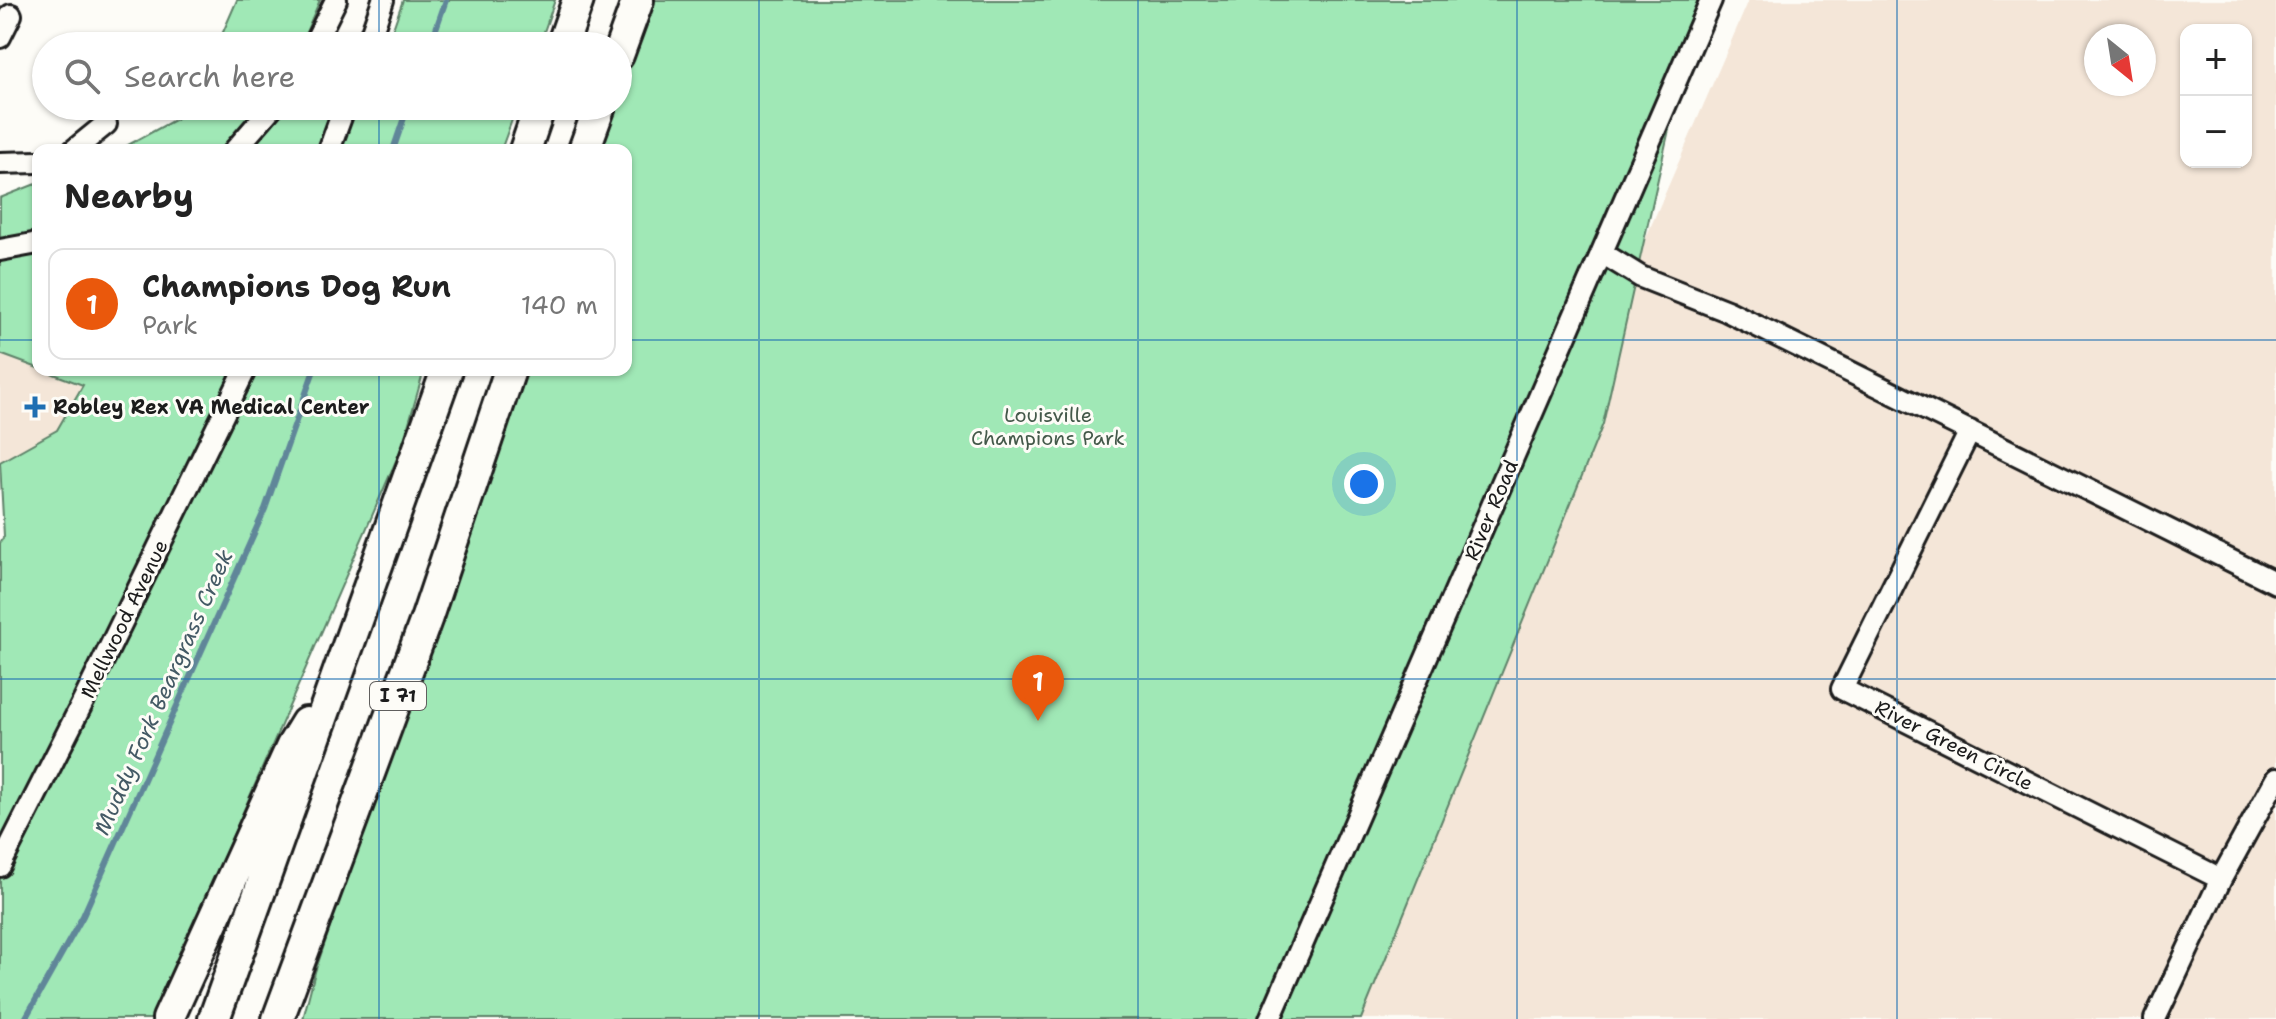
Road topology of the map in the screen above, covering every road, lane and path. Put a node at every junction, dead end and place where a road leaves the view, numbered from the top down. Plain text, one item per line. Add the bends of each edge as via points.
1 (336, 0) edge
2 (383, 0) edge
3 (578, 0) edge
4 (638, 0) edge
5 (1711, 0) edge
6 (11, 15) dead end
7 (320, 32) edge
8 (372, 32) edge
9 (567, 32) edge
10 (626, 32) edge
11 (0, 37) edge
12 (261, 120) edge
13 (340, 120) edge
14 (535, 120) edge
15 (595, 120) edge
16 (106, 124) dead end
17 (81, 144) edge
18 (240, 144) edge
19 (331, 144) edge
20 (527, 144) edge
21 (586, 144) edge
22 (32, 162) edge
23 (0, 163) edge
24 (32, 244) edge
25 (0, 250) edge
26 (1602, 253) junction
27 (242, 376) edge
28 (445, 376) edge
29 (508, 376) edge
30 (1970, 431) junction
31 (2276, 583) edge
32 (427, 617) junction
33 (345, 659) junction
34 (2276, 779) edge
35 (0, 866) edge
36 (2221, 879) junction
37 (168, 1019) edge
38 (214, 1019) edge
39 (278, 1019) edge
40 (298, 1019) edge
41 (1270, 1019) edge
42 (2155, 1019) edge

1 - 7 street
2 - 8 street
3 - 9 highway
4 - 10 highway
5 - 26 street, River Road
6 - 11 street
12 - 18 street
13 - 19 street
14 - 20 highway
15 - 21 highway
16 - 17 street
22 - 23 street
24 - 25 street
26 - 30 street via 1641,277 1727,311
26 - 41 street, River Road
27 - 35 street, Mellwood Avenue
28 - 33 highway
29 - 32 highway, I 71
30 - 31 street
30 - 36 street, River Green Circle via 1842,689
32 - 39 highway, I 71
32 - 40 highway
33 - 37 highway via 292,746
33 - 38 highway
34 - 36 street
36 - 42 street

